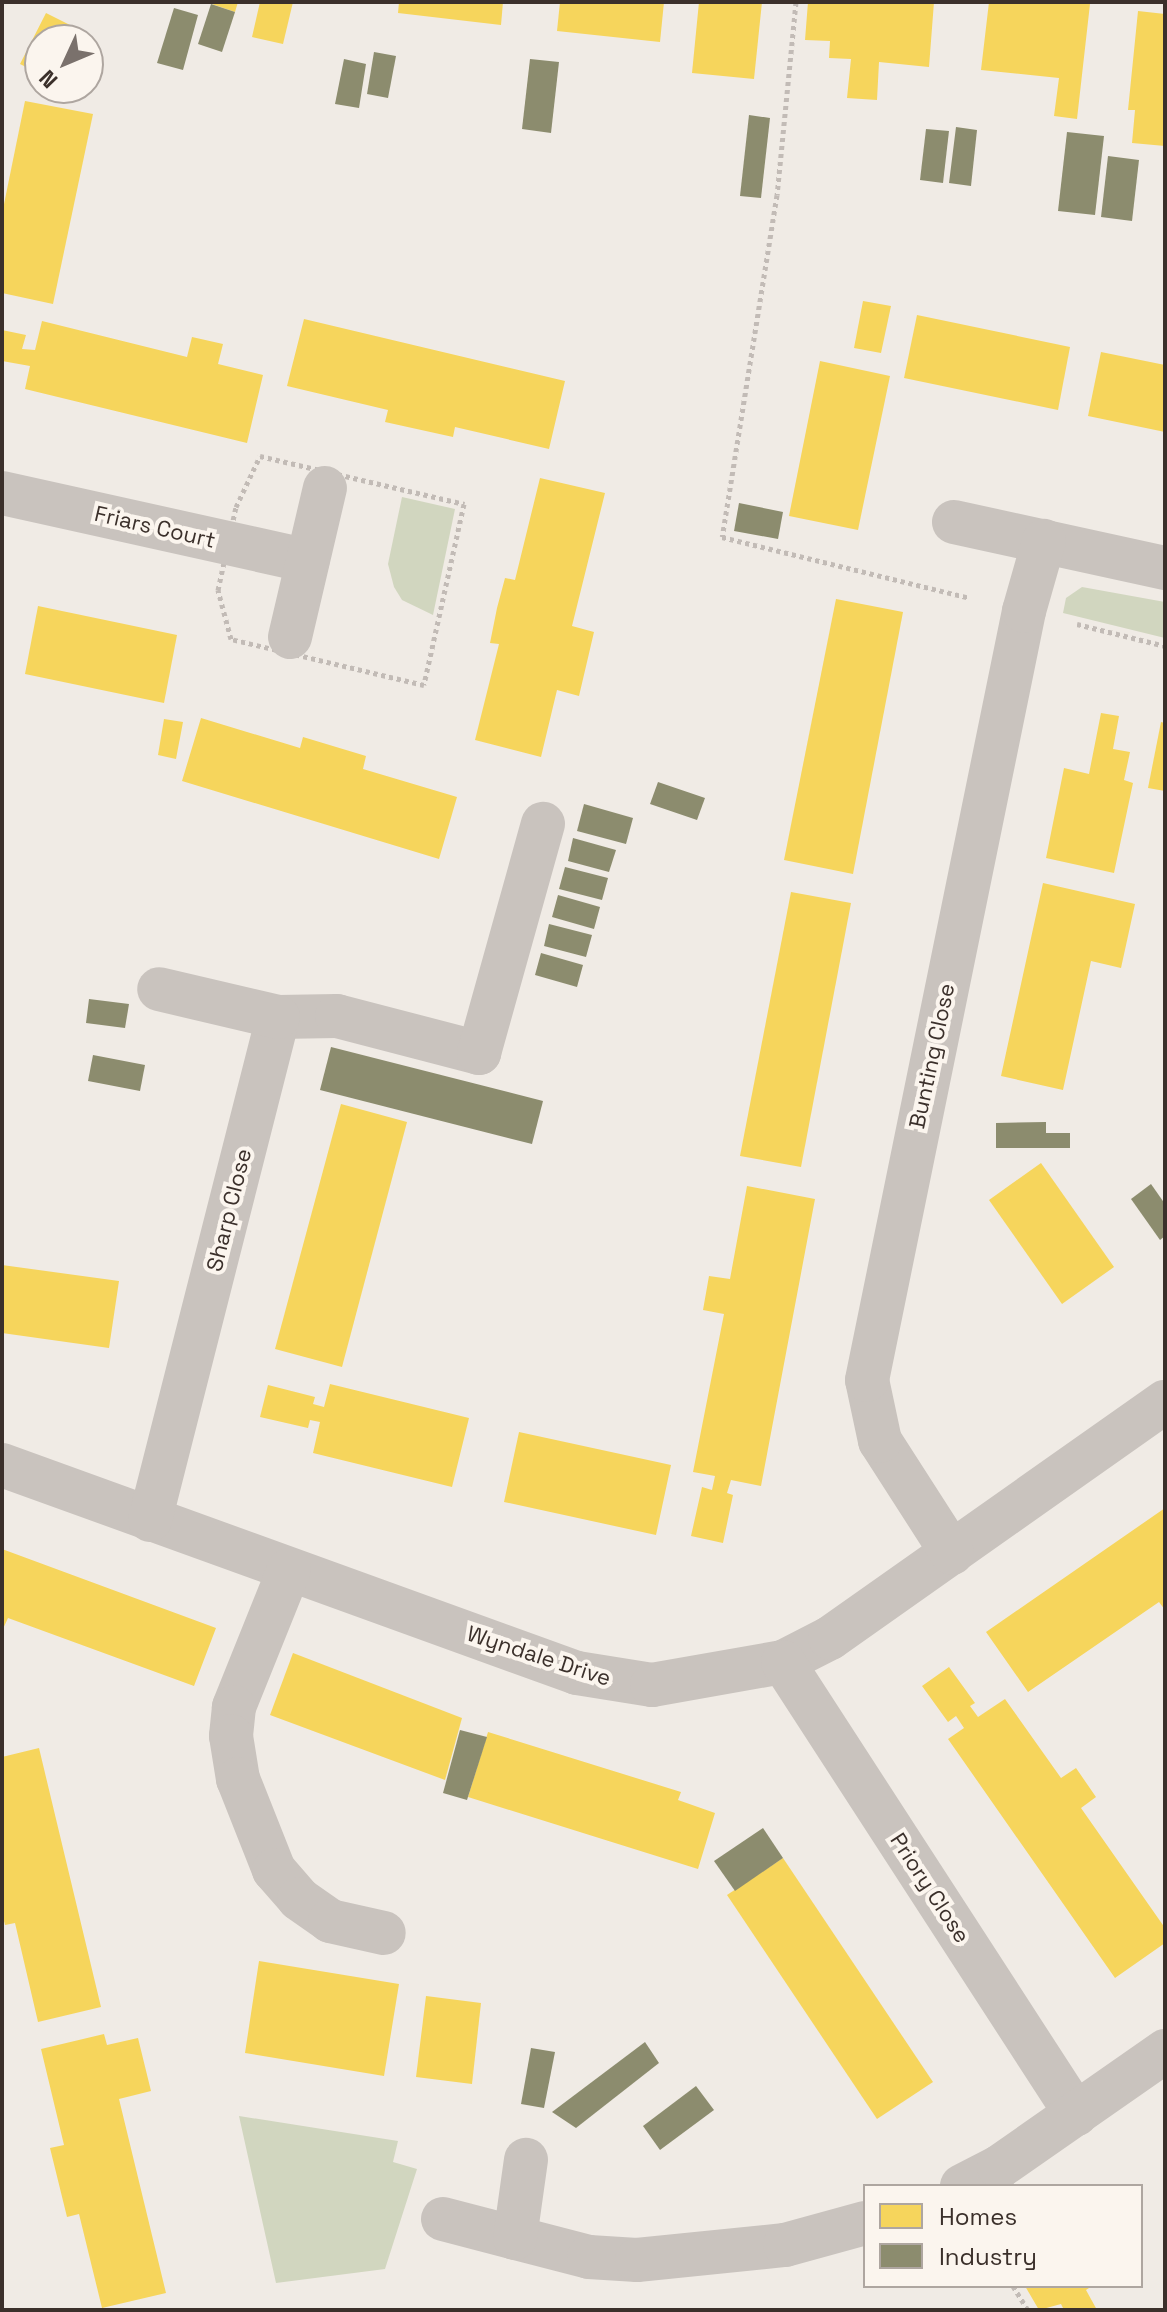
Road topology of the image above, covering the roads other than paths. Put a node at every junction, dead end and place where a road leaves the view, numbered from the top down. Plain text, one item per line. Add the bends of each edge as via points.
1 (325, 488) dead end
2 (2, 493) edge
3 (954, 522) dead end
4 (1044, 541) junction
5 (308, 561) junction
6 (1165, 568) edge
7 (290, 637) dead end
8 (543, 824) dead end
9 (159, 989) dead end
10 (278, 1017) junction
11 (1165, 1402) edge
12 (2, 1465) edge
13 (150, 1520) junction
14 (952, 1553) junction
15 (289, 1570) junction
16 (783, 1662) junction
17 (384, 1933) dead end
18 (1165, 2051) edge
19 (1076, 2114) junction
20 (526, 2160) dead end
21 (966, 2184) edge
22 (443, 2219) dead end
23 (863, 2224) edge
24 (515, 2238) junction

1 - 5 street
2 - 5 street, Friars Court
3 - 4 street
4 - 6 street
4 - 14 street, Bunting Close via 1024,611 867,1380 880,1441
5 - 7 street
8 - 10 street via 479,1053 337,1016
9 - 10 street
10 - 13 street, Sharp Close
11 - 14 street, Wyndale Drive
12 - 13 street, Wyndale Drive
13 - 15 street, Wyndale Drive
14 - 16 street, Wyndale Drive via 830,1638
15 - 16 street, Wyndale Drive via 577,1673 618,1682 697,1680
15 - 17 street via 234,1707 231,1736 238,1779 274,1870 299,1899 330,1921
16 - 19 street, Priory Close
18 - 19 street
19 - 21 street
20 - 24 street
22 - 24 street
23 - 24 street via 785,2245 637,2260 589,2257

